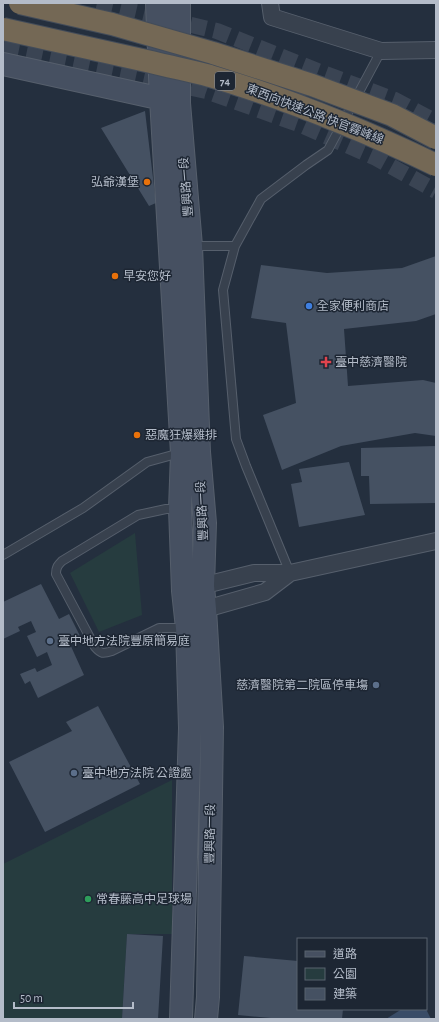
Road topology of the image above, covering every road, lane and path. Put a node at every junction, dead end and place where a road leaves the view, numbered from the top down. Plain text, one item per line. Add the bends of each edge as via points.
1 (20, 3) edge
2 (157, 3) edge
3 (174, 3) edge
4 (179, 3) edge
5 (270, 3) edge
6 (3, 29) edge
7 (436, 50) edge
8 (381, 51) junction
9 (3, 64) edge
10 (170, 101) junction
11 (436, 138) edge
12 (436, 165) edge
13 (180, 246) junction
14 (235, 246) junction
15 (190, 453) junction
16 (180, 510) junction
17 (436, 541) edge
18 (3, 555) edge
19 (290, 573) junction
20 (193, 588) junction
21 (192, 617) junction
22 (181, 1019) edge
23 (206, 1019) edge

1 - 11 highway, 東西向快速公路 快官霧峰線 / 74, bridge via 112,24 312,85 392,115
2 - 10 street, 豐興路一段
3 - 4 street
4 - 10 street, 豐興路一段
5 - 8 street via 272,17
6 - 12 highway, 東西向快速公路 快官霧峰線 / 74, bridge via 209,76 305,108
7 - 8 street
8 - 14 lane via 328,150 261,199
9 - 10 street
10 - 13 street, 豐興路一段
13 - 14 lane
13 - 15 street, 豐興路一段
14 - 19 lane via 223,290 236,439
15 - 16 street, 豐興路一段
15 - 18 lane via 147,462 83,508
15 - 20 street, 豐興路一段 via 204,523
16 - 20 street, 豐興路一段
16 - 21 lane via 166,509 138,515 62,560 56,574 95,648 105,654 159,628
17 - 19 street
19 - 20 street via 254,573
19 - 21 street via 265,592
20 - 21 street, 豐興路一段
21 - 22 street, 豐興路一段
21 - 23 street, 豐興路一段 via 212,727

